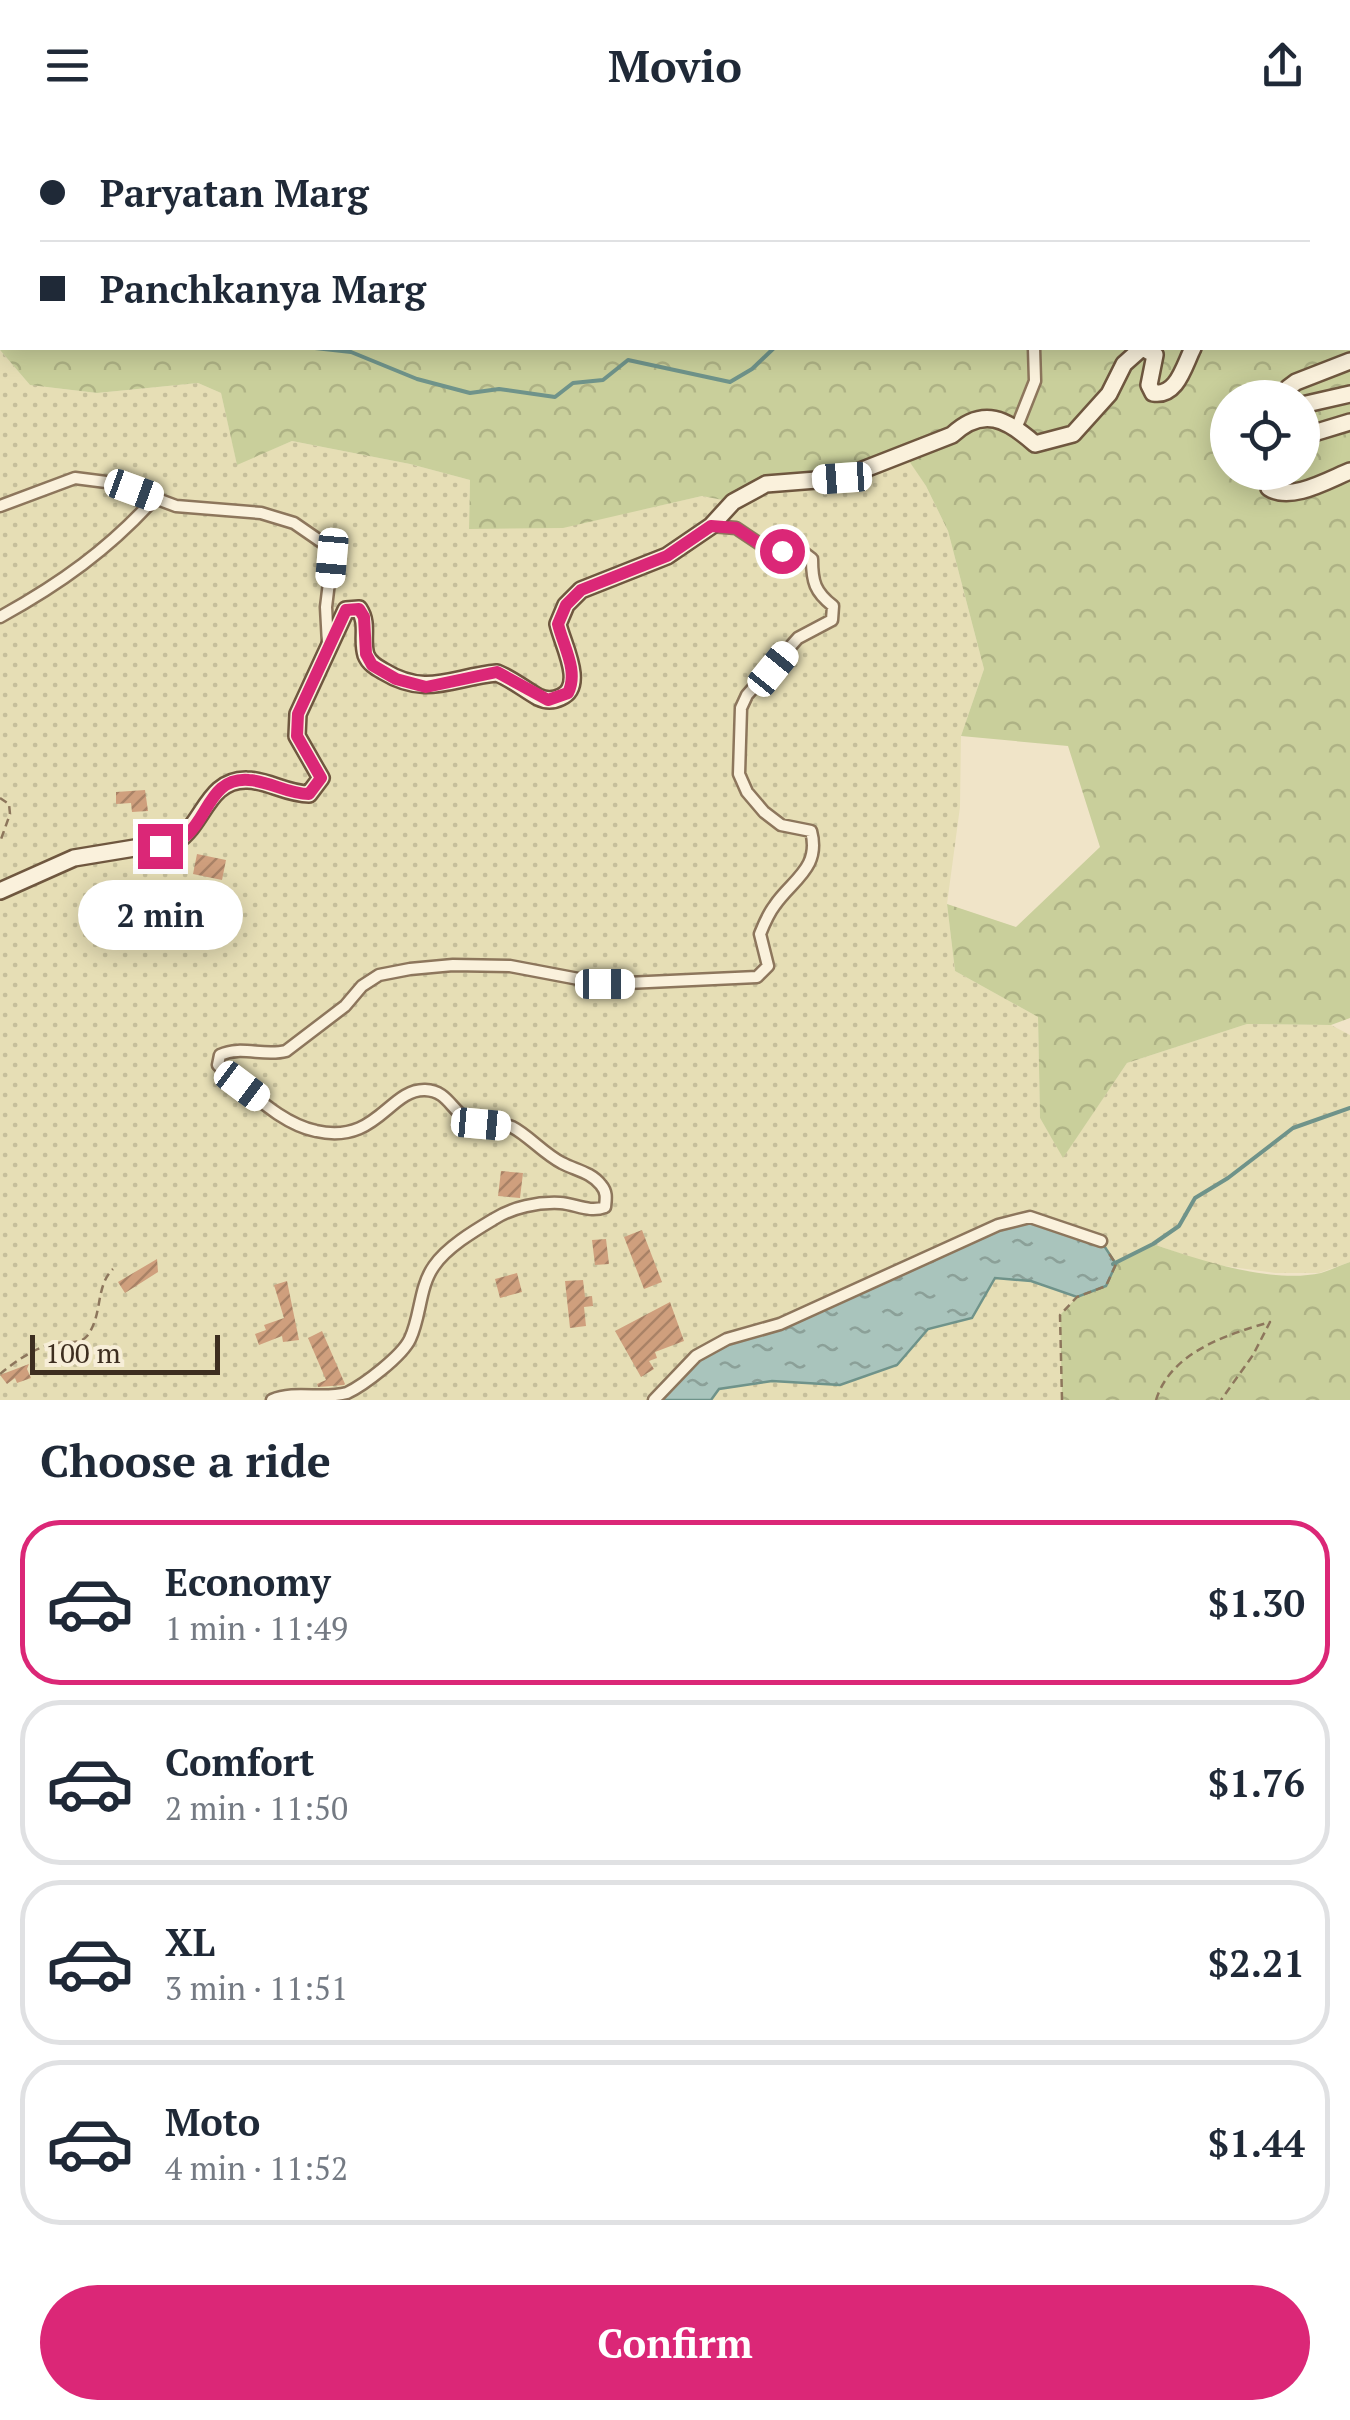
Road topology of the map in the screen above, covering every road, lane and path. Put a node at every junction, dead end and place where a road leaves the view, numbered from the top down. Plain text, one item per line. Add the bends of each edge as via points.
1 (1034, 350) edge
2 (1140, 350) edge
3 (1146, 350) edge
4 (1192, 350) edge
5 (1350, 361) edge
6 (1301, 380) edge
7 (1350, 394) edge
8 (1320, 401) edge
9 (1350, 422) edge
10 (1016, 429) junction
11 (1320, 431) edge
12 (1350, 471) edge
13 (1320, 483) edge
14 (1273, 490) edge
15 (1299, 490) edge
16 (156, 498) junction
17 (0, 506) edge
18 (711, 526) junction
19 (0, 617) edge
20 (328, 646) junction
21 (0, 798) edge
22 (0, 842) edge
23 (0, 892) edge
24 (1101, 1241) joint
25 (113, 1269) dead end
26 (0, 1374) edge
27 (272, 1400) edge
28 (654, 1400) edge
29 (1062, 1400) edge
30 (1156, 1400) edge
31 (1221, 1400) edge

1 - 10 street via 1035,381
2 - 10 street via 1073,434 1035,444
3 - 4 street via 1155,355 1149,385 1163,395
5 - 6 street
7 - 8 street
9 - 11 street
10 - 18 street via 983,418 842,478 766,484 733,502
12 - 13 street
14 - 15 street
16 - 17 street via 114,482 75,478
16 - 19 street via 108,548
16 - 20 street via 176,506 261,513 294,522 323,543 332,558
18 - 20 street via 667,556 581,590 566,605 558,624 572,684 558,698 539,697 497,672 426,687 396,679 366,654 359,609 346,610
18 - 27 street via 736,528 769,550 799,550 812,559 818,595 833,606 832,620 798,638 741,708 739,774 747,792 781,825 812,831 815,844 798,882 776,902 760,934 768,966 757,977 624,984 510,966 410,968 362,986 286,1051 220,1055 218,1065 312,1131 338,1135 364,1128 421,1089 443,1093 465,1118 511,1126 535,1147 588,1174 607,1197 605,1206 536,1203 497,1216 432,1267 410,1340 395,1359 349,1392
20 - 23 street via 296,726 321,778 309,794 248,780 227,784 177,841 74,858
21 - 22 path via 10,814
24 - 28 street via 1030,1217 998,1226 780,1324 727,1340 696,1356
24 - 29 path via 1116,1264 1106,1286 1077,1297 1060,1315
25 - 26 path via 104,1278 87,1336 34,1351
30 - 31 path via 1176,1366 1223,1336 1270,1322

